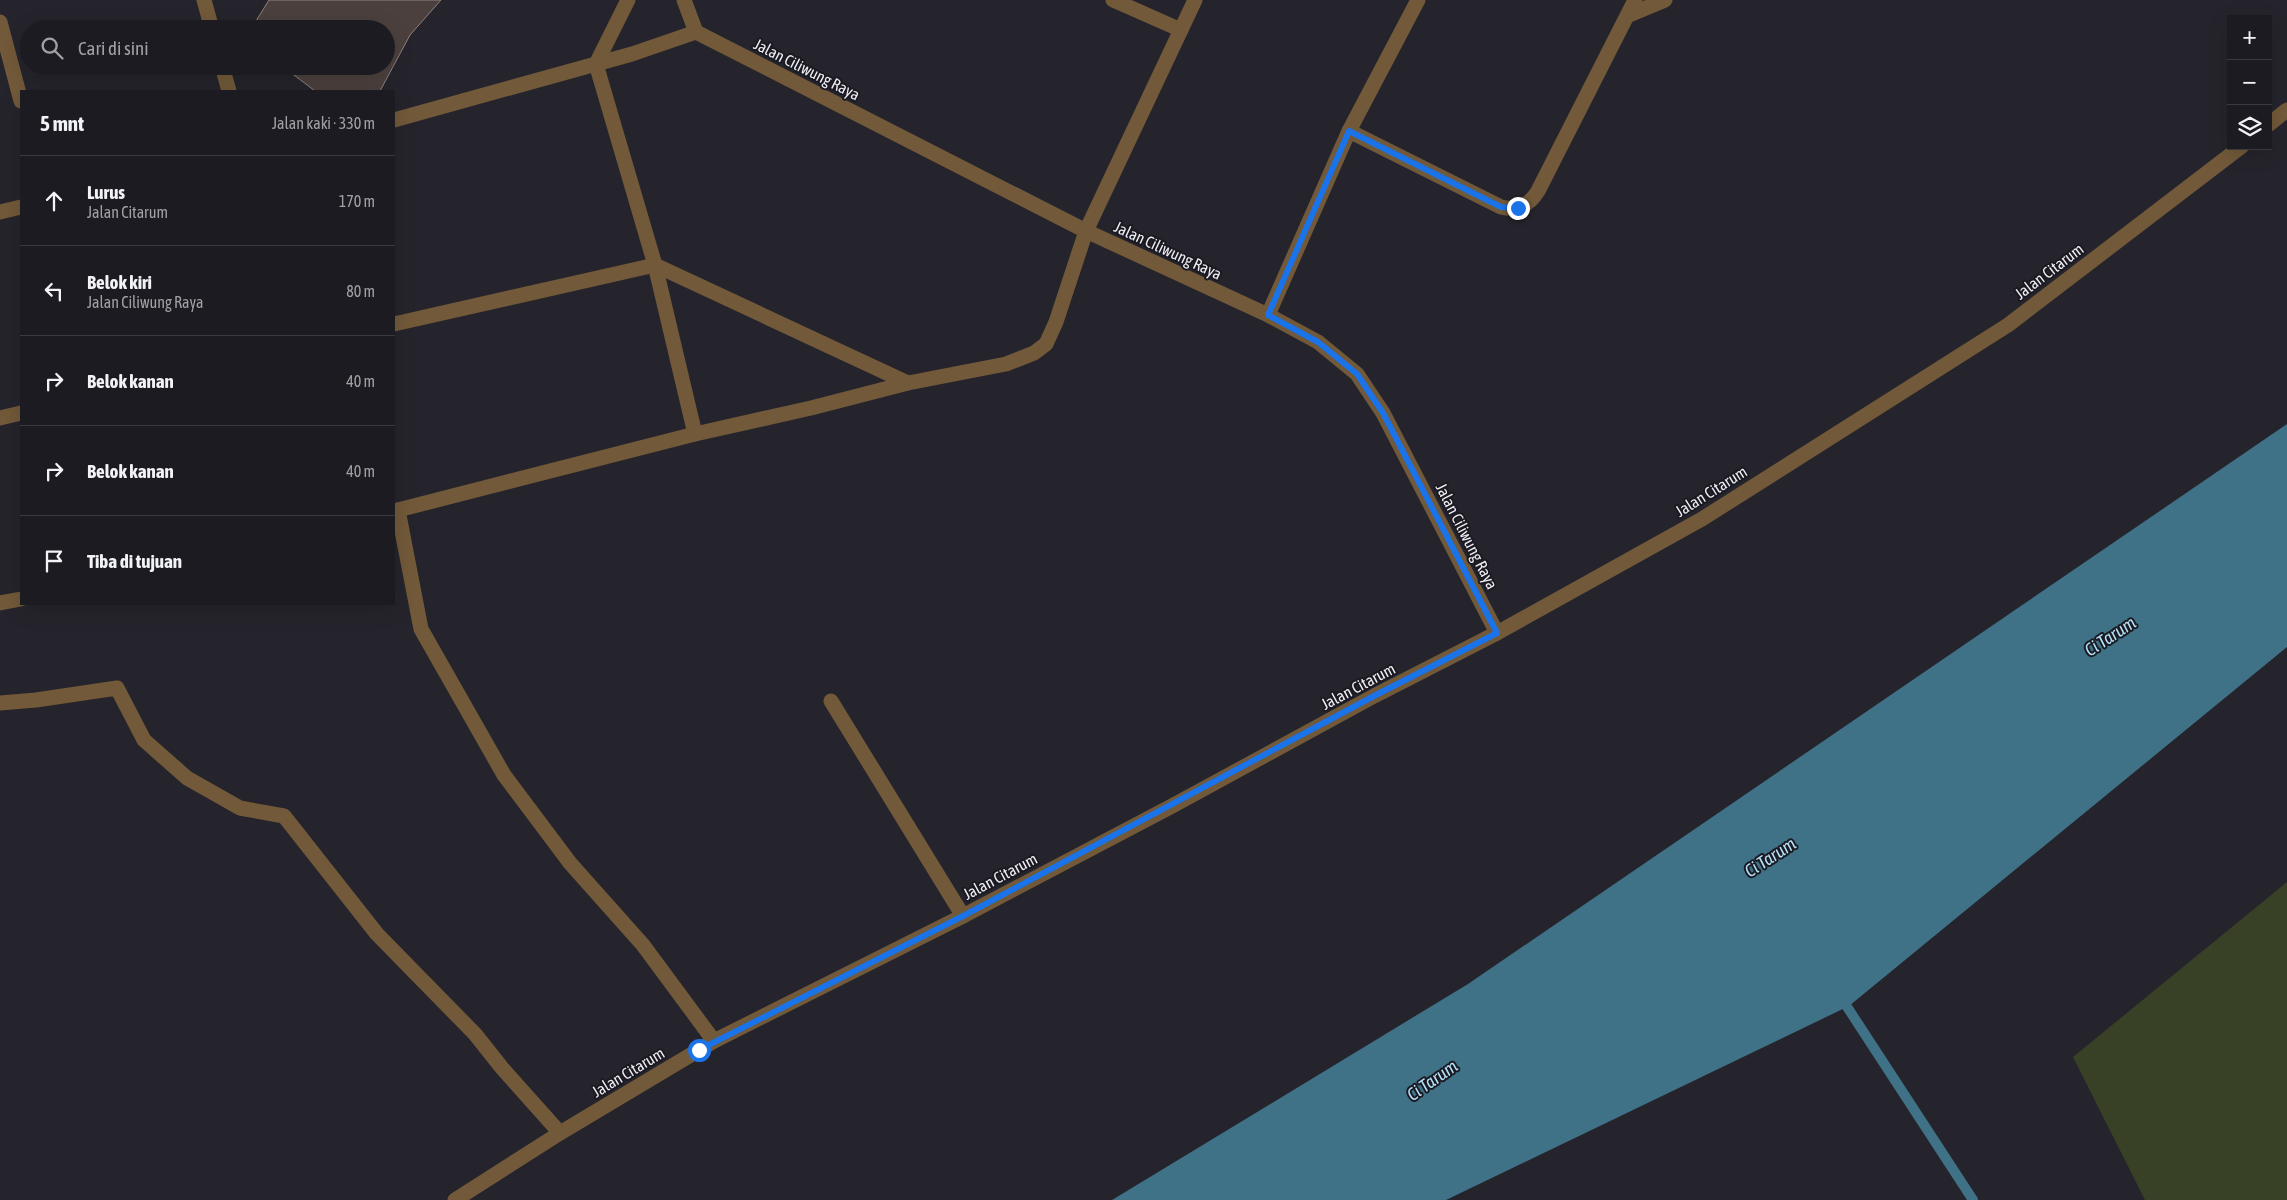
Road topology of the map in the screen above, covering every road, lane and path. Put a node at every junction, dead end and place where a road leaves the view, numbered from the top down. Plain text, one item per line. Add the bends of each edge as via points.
1 (204, 0) edge
2 (628, 0) edge
3 (684, 0) edge
4 (1113, 0) edge
5 (1194, 0) edge
6 (1418, 0) edge
7 (1635, 0) edge
8 (1665, 0) edge
9 (1629, 15) junction
10 (210, 20) edge
11 (0, 22) edge
12 (1181, 30) junction
13 (696, 32) junction
14 (596, 64) junction
15 (225, 75) edge
16 (229, 90) edge
17 (20, 97) edge
18 (2287, 110) edge
19 (395, 120) edge
20 (2272, 122) edge
21 (1349, 131) junction
22 (2237, 150) edge
23 (20, 207) edge
24 (0, 212) edge
25 (1086, 231) junction
26 (655, 265) junction
27 (1268, 315) junction
28 (395, 324) edge
29 (908, 383) junction
30 (20, 413) edge
31 (0, 418) edge
32 (694, 434) junction
33 (396, 510) edge
34 (20, 598) edge
35 (0, 603) edge
36 (1497, 633) junction
37 (831, 701) dead end
38 (0, 702) edge
39 (963, 916) junction
40 (714, 1041) junction
41 (560, 1133) junction
42 (455, 1200) edge

1 - 10 street
2 - 14 street
3 - 13 street
4 - 12 street
5 - 12 street
6 - 21 street
7 - 9 street
8 - 9 street
9 - 21 street via 1538,191 1533,199 1518,208 1501,207
11 - 17 street
12 - 25 street
13 - 14 street
13 - 25 street, Jalan Ciliwung Raya
14 - 19 street
14 - 26 street
15 - 16 street
18 - 20 street
21 - 27 street
22 - 36 street, Jalan Citarum via 2008,325 1702,519
23 - 24 street
25 - 27 street, Jalan Ciliwung Raya
25 - 29 street via 1046,344 1034,353 1006,364
26 - 28 street
26 - 29 street
26 - 32 street
27 - 36 street, Jalan Ciliwung Raya via 1318,342 1357,374 1383,413
29 - 32 street
30 - 31 street
32 - 33 street
33 - 40 street via 421,629 504,775 570,863 642,945
34 - 35 street
36 - 39 street, Jalan Citarum
37 - 39 street
38 - 41 street via 117,688 144,740 187,778 240,808 284,816 377,934 475,1034
39 - 40 street, Jalan Citarum
40 - 41 street, Jalan Citarum
41 - 42 street, Jalan Citarum

